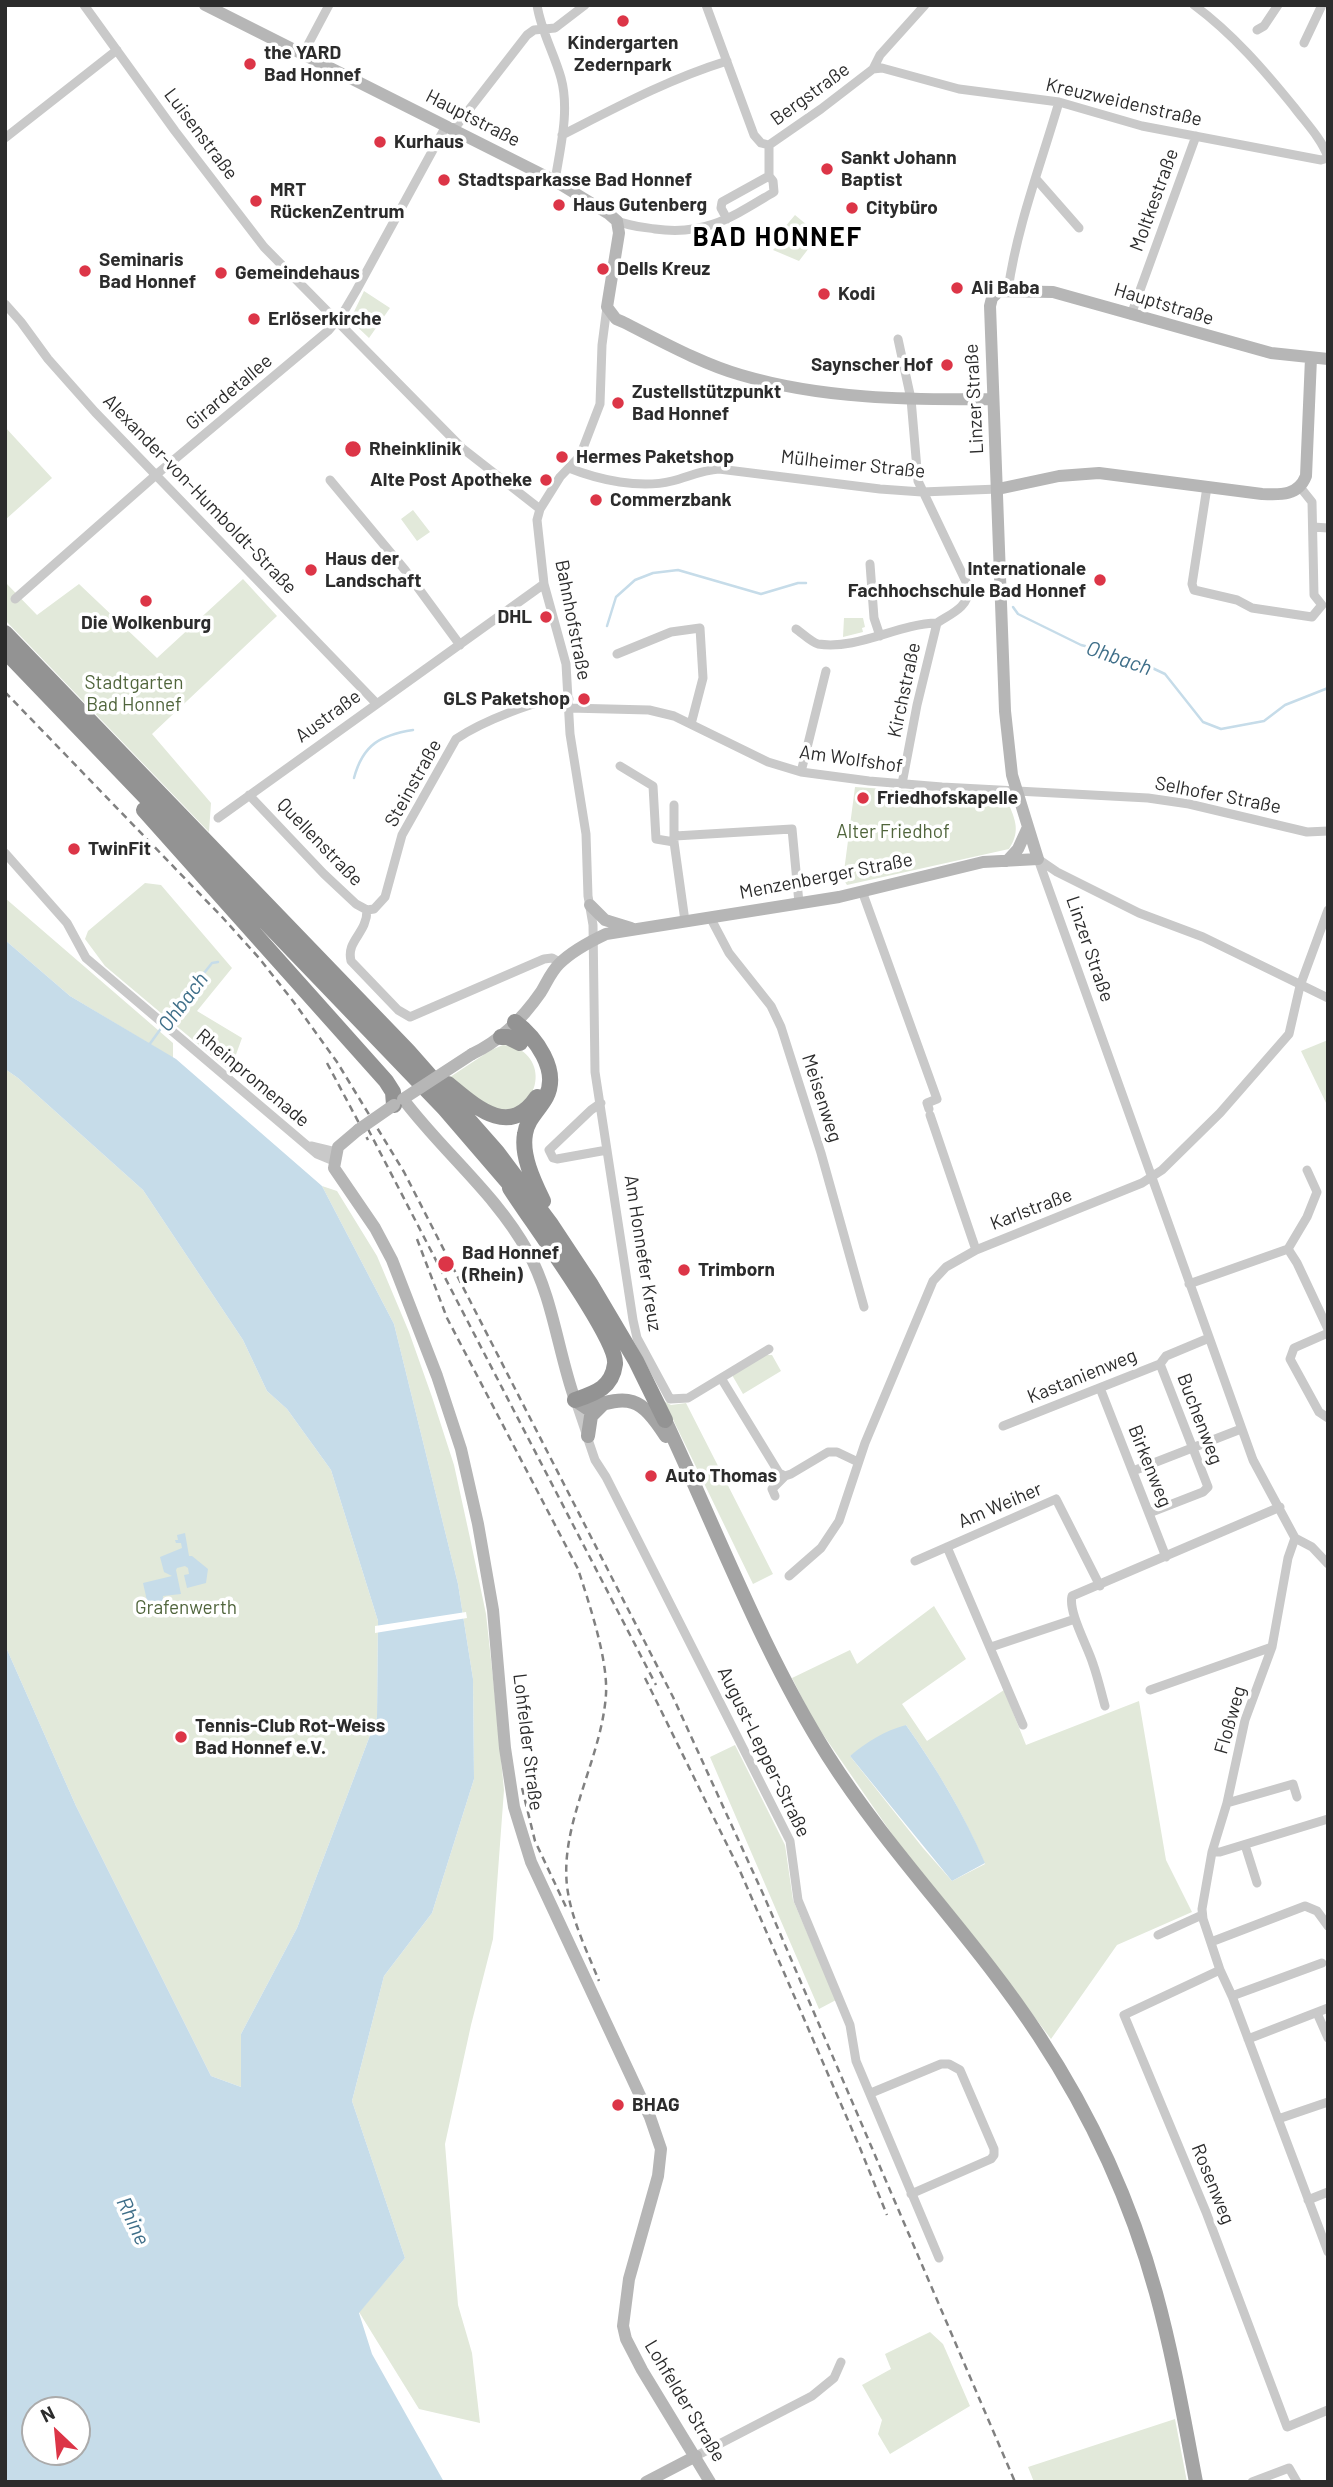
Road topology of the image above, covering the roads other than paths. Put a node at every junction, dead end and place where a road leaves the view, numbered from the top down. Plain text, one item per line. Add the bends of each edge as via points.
1 (84, 5) edge
2 (205, 5) edge
3 (329, 5) edge
4 (537, 5) edge
5 (585, 5) edge
6 (706, 5) edge
7 (925, 5) edge
8 (1194, 5) edge
9 (1278, 5) edge
10 (1322, 5) edge
11 (542, 29) junction
12 (1257, 30) dead end
13 (1304, 43) dead end
14 (117, 50) junction
15 (303, 54) junction
16 (727, 61) junction
17 (873, 69) junction
18 (1059, 102) junction
19 (450, 127) junction
20 (562, 135) junction
21 (1196, 136) junction
22 (5, 138) edge
23 (769, 145) junction
24 (1325, 158) edge
25 (769, 176) junction
26 (1035, 179) junction
27 (555, 181) junction
28 (727, 219) junction
29 (617, 221) junction
30 (1079, 229) dead end
31 (1008, 290) junction
32 (992, 298) joint
33 (5, 304) edge
34 (1130, 315) junction
35 (337, 320) junction
36 (611, 321) junction
37 (898, 339) dead end
38 (1311, 358) junction
39 (1328, 359) edge
40 (911, 398) junction
41 (992, 398) junction
42 (569, 468) junction
43 (157, 474) junction
44 (330, 480) dead end
45 (1208, 487) junction
46 (1300, 487) junction
47 (998, 489) junction
48 (922, 492) junction
49 (540, 509) junction
50 (1313, 527) junction
51 (1328, 528) edge
52 (870, 564) dead end
53 (544, 584) junction
54 (15, 599) dead end
55 (937, 624) junction
56 (796, 629) dead end
57 (5, 633) edge
58 (880, 636) junction
59 (460, 645) junction
60 (5, 651) edge
61 (617, 654) dead end
62 (826, 671) dead end
63 (376, 703) junction
64 (569, 703) junction
65 (691, 724) junction
66 (92, 741) junction
67 (620, 766) dead end
68 (801, 772) junction
69 (902, 784) junction
70 (1016, 792) junction
71 (249, 795) junction
72 (674, 805) dead end
73 (218, 818) dead end
74 (1028, 827) junction
75 (1328, 831) edge
76 (675, 839) junction
77 (5, 853) edge
78 (1038, 859) junction
79 (1007, 861) junction
80 (862, 891) junction
81 (799, 903) junction
82 (590, 905) junction
83 (367, 910) junction
84 (1328, 910) edge
85 (710, 917) junction
86 (685, 921) junction
87 (634, 929) junction
88 (593, 940) junction
89 (561, 962) junction
90 (1300, 986) junction
91 (1328, 998) edge
92 (515, 1022) junction
93 (501, 1037) junction
94 (520, 1043) junction
95 (408, 1051) junction
96 (471, 1054) junction
97 (398, 1102) junction
98 (601, 1103) junction
99 (607, 1150) junction
100 (335, 1157) junction
101 (1307, 1170) dead end
102 (1151, 1177) junction
103 (505, 1180) junction
104 (564, 1244) junction
105 (1288, 1249) junction
106 (976, 1250) junction
107 (1189, 1284) junction
108 (864, 1307) dead end
109 (1325, 1315) edge
110 (1328, 1331) edge
111 (1209, 1338) junction
112 (769, 1349) dead end
113 (1160, 1364) junction
114 (722, 1378) junction
115 (1100, 1388) junction
116 (575, 1400) junction
117 (605, 1402) junction
118 (1328, 1418) edge
119 (665, 1420) junction
120 (1003, 1426) dead end
121 (1241, 1429) junction
122 (588, 1436) junction
123 (1193, 1448) junction
124 (684, 1462) junction
125 (858, 1462) junction
126 (1133, 1471) junction
127 (785, 1476) junction
128 (775, 1496) dead end
129 (1280, 1507) junction
130 (1149, 1513) junction
131 (1295, 1538) junction
132 (947, 1547) junction
133 (1166, 1557) junction
134 (915, 1561) dead end
135 (1328, 1564) edge
136 (789, 1576) dead end
137 (1100, 1586) junction
138 (1075, 1619) junction
139 (991, 1647) junction
140 (1272, 1647) junction
141 (1150, 1690) dead end
142 (1105, 1706) dead end
143 (1023, 1725) dead end
144 (1297, 1797) dead end
145 (1227, 1803) junction
146 (1328, 1819) edge
147 (1245, 1845) junction
148 (1212, 1852) junction
149 (1257, 1883) dead end
150 (1202, 1915) junction
151 (1327, 1923) edge
152 (1158, 1935) dead end
153 (1211, 1942) junction
154 (1322, 1963) dead end
155 (1220, 1970) junction
156 (1232, 1996) junction
157 (1328, 2008) edge
158 (1317, 2013) junction
159 (1328, 2038) edge
160 (1248, 2039) junction
161 (871, 2093) junction
162 (1328, 2102) edge
163 (1278, 2119) junction
164 (1328, 2192) edge
165 (911, 2194) junction
166 (1308, 2200) junction
167 (1328, 2252) edge
168 (939, 2258) dead end
169 (841, 2362) dead end
170 (1328, 2410) edge
171 (696, 2456) junction
172 (646, 2482) edge
173 (710, 2482) edge
174 (1196, 2482) edge
175 (1252, 2482) edge
176 (1297, 2482) edge

1 - 14 street, Luisenstraße
2 - 15 main road, Hauptstraße
3 - 15 street
4 - 11 street
5 - 11 street, Girardetallee via 555,28
6 - 16 street
7 - 17 street, Bergstraße
8 - 24 street via 1267,73 1315,134
9 - 12 street
10 - 13 street
11 - 19 street, Girardetallee via 527,35
11 - 20 street via 561,79
14 - 22 street
14 - 35 street, Luisenstraße via 264,247
15 - 19 main road, Hauptstraße
16 - 20 street via 654,88
16 - 23 street via 754,135
17 - 18 street, Kreuzweidenstraße via 959,89
17 - 23 street, Bergstraße
18 - 21 street, Kreuzweidenstraße
18 - 26 street
19 - 27 main road, Hauptstraße
19 - 35 street, Girardetallee
20 - 27 street
21 - 24 street, Kreuzweidenstraße
21 - 34 street, Moltkestraße
23 - 25 street
25 - 28 street, Hauptstraße via 774,192
25 - 28 street via 722,202
26 - 30 street
26 - 31 street
27 - 29 main road, Hauptstraße
28 - 29 street, Hauptstraße via 685,232
29 - 36 main road via 607,307
31 - 32 main road, Hauptstraße
31 - 34 main road, Hauptstraße via 1053,292
32 - 41 main road, Linzer Straße
33 - 43 street, Alexander-von-Humboldt-Straße via 95,412
34 - 38 main road, Hauptstraße via 1271,353
35 - 43 street, Girardetallee
35 - 49 street, Luisenstraße via 462,448
36 - 40 main road via 739,375 812,391
36 - 42 street via 602,345 600,404 580,456
37 - 40 street, Kirchstraße
38 - 39 main road, Hauptstraße
38 - 46 main road via 1307,470
40 - 41 main road
40 - 48 street, Kirchstraße
41 - 47 main road, Linzer Straße
42 - 48 street, Mülheimer Straße via 642,484 719,469
42 - 49 street
43 - 54 street, Girardetallee
43 - 63 street, Alexander-von-Humboldt-Straße
44 - 59 street
45 - 46 main road, Mülheimer Straße via 1282,495
45 - 47 main road, Mülheimer Straße via 1099,473
45 - 50 street via 1194,590 1252,608 1312,617 1322,605 1314,595
46 - 50 street via 1312,502
47 - 48 street, Mülheimer Straße
47 - 70 main road, Linzer Straße via 1005,711
48 - 55 street, Kirchstraße via 969,588 964,605
49 - 53 street, Bahnhofstraße
50 - 51 street
52 - 58 street
53 - 59 street, Austraße
53 - 64 street, Bahnhofstraße via 566,664
55 - 58 street via 918,624
55 - 69 street, Kirchstraße
56 - 58 street via 816,644
57 - 95 highway
59 - 63 street, Austraße
60 - 66 highway
61 - 65 street via 671,632 701,628 703,678
62 - 68 street
63 - 71 street, Austraße
64 - 65 street, Am Wolfshof via 649,710
64 - 82 street, Bahnhofstraße
64 - 83 street, Steinstraße via 548,700 470,729 456,739 402,835 384,897
65 - 68 street, Am Wolfshof via 768,762
66 - 97 highway via 101,759 166,836 388,1084
66 - 103 highway via 429,1092
67 - 76 street via 653,786 656,839
68 - 69 street, Am Wolfshof
69 - 70 street, Am Wolfshof
70 - 74 main road, Linzer Straße
70 - 75 street, Selhofer Straße via 1189,804 1307,831
71 - 73 street, Austraße
71 - 83 street, Quellenstraße via 324,874
72 - 76 street
74 - 78 main road, Linzer Straße
74 - 79 main road
76 - 81 street via 792,829
76 - 86 street
77 - 100 street, Rheinpromenade via 67,923 86,958 320,1156
78 - 79 main road, Menzenberger Straße
78 - 90 street via 1139,913 1203,937
78 - 102 street, Linzer Straße
79 - 80 main road, Menzenberger Straße via 983,862
80 - 81 main road, Menzenberger Straße
80 - 106 street via 937,1099 928,1103 929,1112
81 - 85 main road, Menzenberger Straße
82 - 87 main road via 608,922
82 - 88 street, Bahnhofstraße
83 - 89 street, Menzenberger Straße via 365,928 351,945 351,961 410,1017 544,959
84 - 90 street, Karlstraße
85 - 86 main road, Menzenberger Straße
85 - 108 street, Meisenweg via 729,953 771,1006 781,1027
86 - 87 main road, Menzenberger Straße
87 - 88 main road, Menzenberger Straße
88 - 89 main road, Menzenberger Straße
88 - 98 street, Am Honnefer Kreuz via 594,1068
89 - 92 main road, Menzenberger Straße
90 - 91 street
90 - 102 street, Karlstraße via 1289,1034 1220,1113
92 - 93 main road, Menzenberger Straße
92 - 94 highway
92 - 96 main road, Menzenberger Straße
92 - 104 highway via 528,1034 549,1070 548,1093 527,1126 524,1145 536,1186
93 - 94 highway
93 - 96 main road, Menzenberger Straße
94 - 95 highway via 537,1065 541,1083 530,1106 507,1117 480,1109
95 - 104 highway via 503,1160
96 - 97 main road, Menzenberger Straße, bridge
97 - 100 main road, bridge via 345,1139
97 - 116 main road, August-Lepper-Straße via 485,1191 515,1230 544,1289
98 - 99 street, Am Honnefer Kreuz
98 - 99 street via 549,1150 558,1160
99 - 114 street, Am Honnefer Kreuz via 637,1338 668,1398 688,1398
100 - 171 main road, Lohfelder Straße via 338,1176 399,1275 467,1474 493,1611 505,1748 518,1819 540,1885 661,2148 659,2176 629,2278 623,2326 642,2370
101 - 105 street via 1317,1192
102 - 106 street, Karlstraße
102 - 107 street, Linzer Straße
103 - 116 highway via 614,1351 615,1364 607,1385
103 - 119 highway via 555,1245
104 - 119 highway via 636,1361
105 - 107 street
105 - 109 street
106 - 125 street, Karlstraße via 946,1267 933,1281
107 - 111 street, Linzer Straße
109 - 110 street
110 - 118 street via 1294,1348 1290,1359 1319,1412
111 - 113 street, Kastanienweg via 1166,1356
111 - 121 street, Linzer Straße
112 - 114 street
113 - 115 street, Kastanienweg
113 - 123 street, Buchenweg
114 - 127 street
115 - 120 street, Kastanienweg
115 - 126 street, Birkenweg
116 - 117 main road via 587,1408
116 - 122 street, August-Lepper-Straße
117 - 122 main road via 591,1416
117 - 124 main road via 624,1400 642,1406
119 - 124 main road
121 - 123 street
121 - 129 street, Linzer Straße
122 - 161 street, August-Lepper-Straße via 598,1468 790,1841 797,1900 850,2025 856,2061
123 - 126 street
123 - 130 street, Buchenweg via 1208,1487
124 - 174 main road via 770,1651 828,1756 894,1850 1017,2005 1093,2128 1122,2193 1156,2291
125 - 127 street via 828,1451
125 - 136 street, Karlstraße via 833,1532
126 - 130 street, Birkenweg
127 - 128 street via 772,1489
129 - 131 street, Linzer Straße
129 - 133 street
130 - 133 street, Birkenweg
131 - 135 street, Linzer Straße
131 - 140 street, Floßweg
132 - 134 street, Am Weiher
132 - 137 street, Am Weiher via 1056,1499
132 - 139 street, Am Weiher
133 - 137 street
137 - 138 street via 1072,1596
138 - 139 street
138 - 142 street
139 - 143 street, Am Weiher
140 - 141 street, Floßweg
140 - 145 street, Floßweg via 1245,1720
144 - 145 street via 1293,1784
145 - 148 street, Floßweg
146 - 147 street
147 - 148 street
147 - 149 street
148 - 150 street, Floßweg
150 - 152 street
150 - 153 street, Floßweg
151 - 153 street via 1305,1906
153 - 155 street, Floßweg
154 - 156 street
155 - 156 street, Floßweg
155 - 170 street, Rosenweg via 1124,2015 1206,2212 1287,2427
156 - 160 street, Floßweg
157 - 158 street
158 - 159 street
158 - 160 street
160 - 163 street, Floßweg
161 - 165 street, August-Lepper-Straße
161 - 165 street via 941,2064 955,2066 994,2149 991,2159
162 - 163 street
163 - 166 street, Floßweg
164 - 166 street
165 - 168 street, August-Lepper-Straße
166 - 167 street, Floßweg
169 - 171 street via 834,2378 812,2396
171 - 172 main road
171 - 173 main road, Lohfelder Straße
175 - 176 street via 1289,2468

